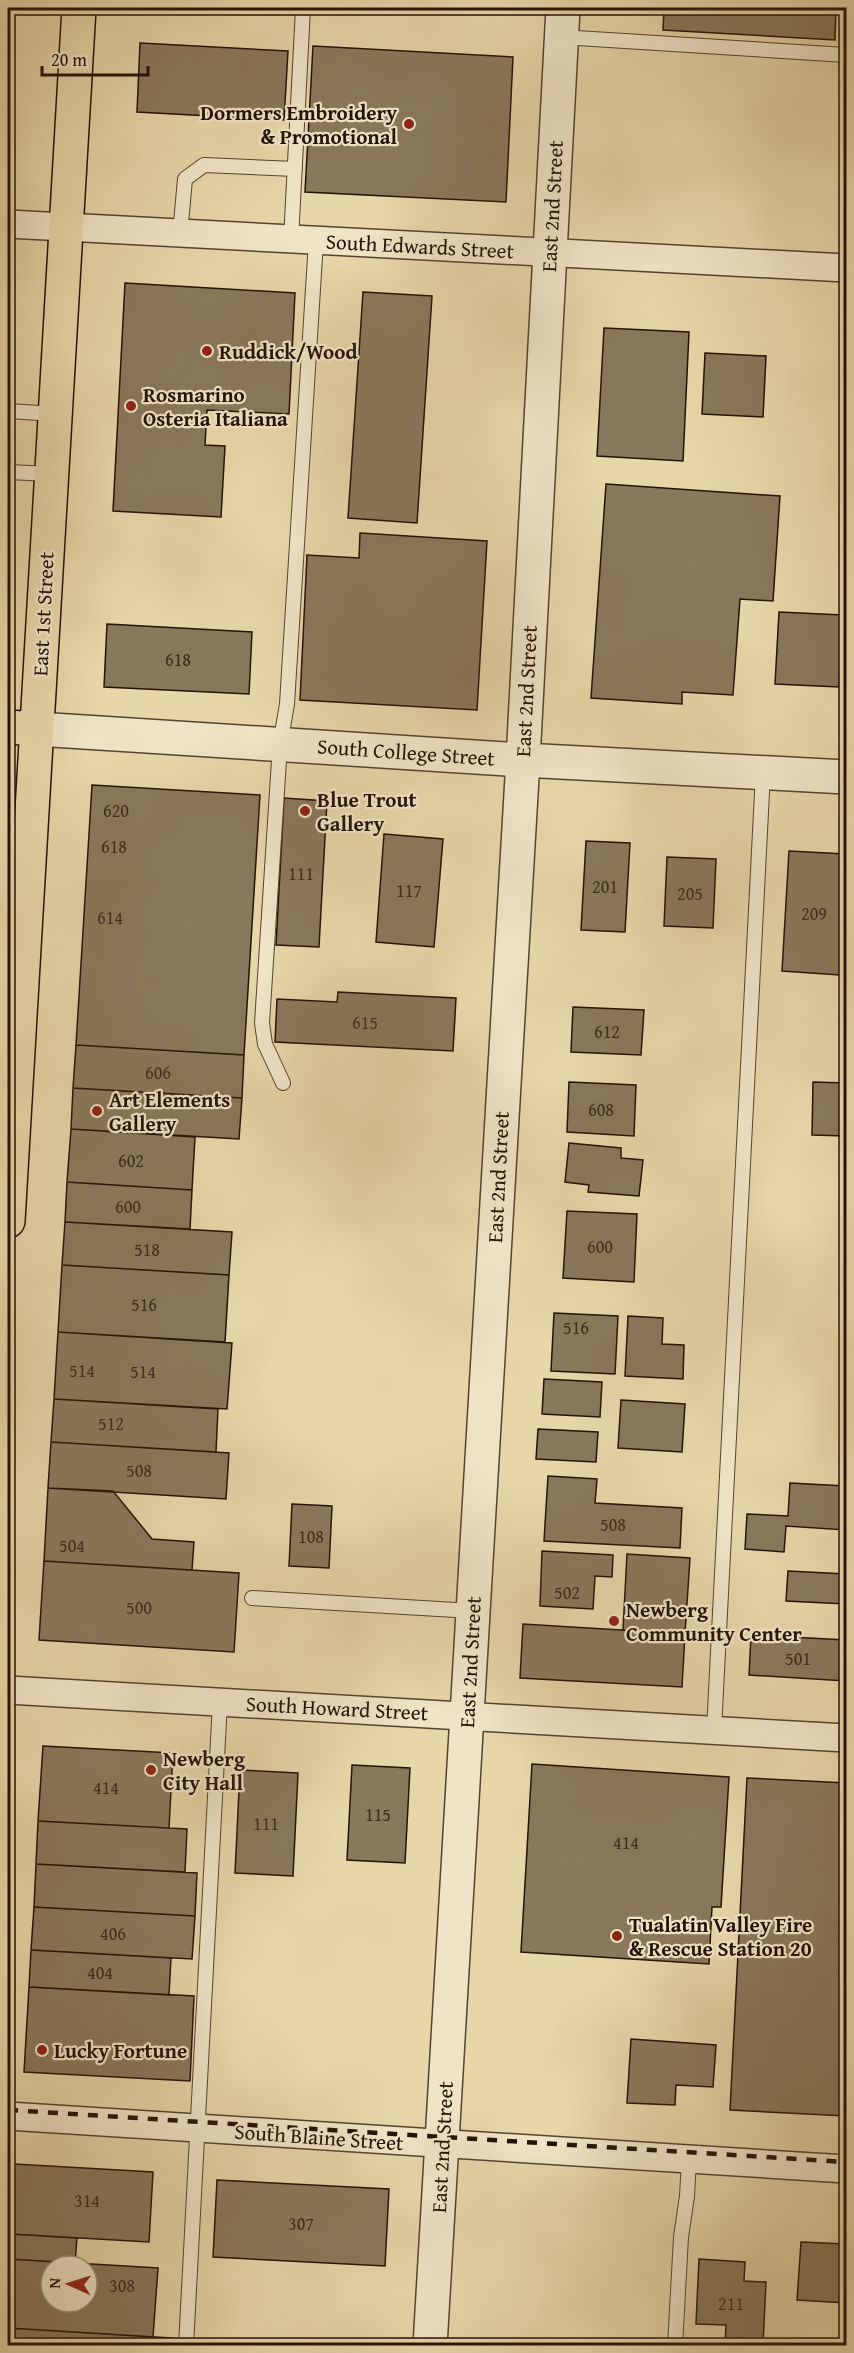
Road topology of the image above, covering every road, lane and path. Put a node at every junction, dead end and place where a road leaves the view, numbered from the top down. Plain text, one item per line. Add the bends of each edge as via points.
1 (79, 8) edge
2 (303, 8) edge
3 (562, 22) edge
4 (846, 55) edge
5 (295, 170) junction
6 (8, 224) edge
7 (66, 228) junction
8 (180, 234) junction
9 (303, 240) junction
10 (549, 253) junction
11 (846, 268) edge
12 (8, 411) edge
13 (55, 414) junction
14 (8, 472) edge
15 (51, 474) junction
16 (22, 728) edge
17 (280, 745) junction
18 (523, 760) junction
19 (763, 772) junction
20 (846, 777) edge
21 (283, 1083) dead end
22 (8, 1221) edge
23 (252, 1598) dead end
24 (473, 1611) junction
25 (8, 1690) edge
26 (220, 1702) junction
27 (467, 1716) junction
28 (714, 1730) junction
29 (846, 1738) edge
30 (8, 2116) edge
31 (198, 2129) junction
32 (442, 2145) junction
33 (689, 2160) junction
34 (846, 2169) edge
35 (186, 2346) edge
36 (430, 2346) edge
37 (675, 2346) edge

1 - 7 main road, East 1st Street
2 - 5 lane
3 - 4 lane
3 - 10 street, East 2nd Street
5 - 8 lane via 204,165 185,179
5 - 9 lane
6 - 7 street, South Edwards Street
7 - 8 street, South Edwards Street
7 - 13 main road, East 1st Street
8 - 9 street, South Edwards Street
9 - 10 street, South Edwards Street
9 - 17 lane via 287,704
10 - 11 street, South Edwards Street
10 - 18 street, East 2nd Street
12 - 13 lane
13 - 15 main road, East 1st Street
14 - 15 lane
15 - 16 main road, East 1st Street
16 - 17 street, South College Street
16 - 22 main road, East 1st Street
17 - 18 street, South College Street
17 - 21 lane via 262,1023 265,1044
18 - 19 street, South College Street
18 - 24 street, East 2nd Street
19 - 20 street, South College Street
19 - 28 lane
23 - 24 lane
24 - 27 street, East 2nd Street
25 - 26 street, South Howard Street
26 - 27 street, South Howard Street
26 - 31 lane
27 - 28 street, South Howard Street
27 - 32 street, East 2nd Street
28 - 29 street, South Howard Street
30 - 31 street, South Blaine Street
31 - 32 street, South Blaine Street
31 - 35 lane
32 - 33 street, South Blaine Street
32 - 36 street, East 2nd Street
33 - 34 street, South Blaine Street
33 - 37 lane

